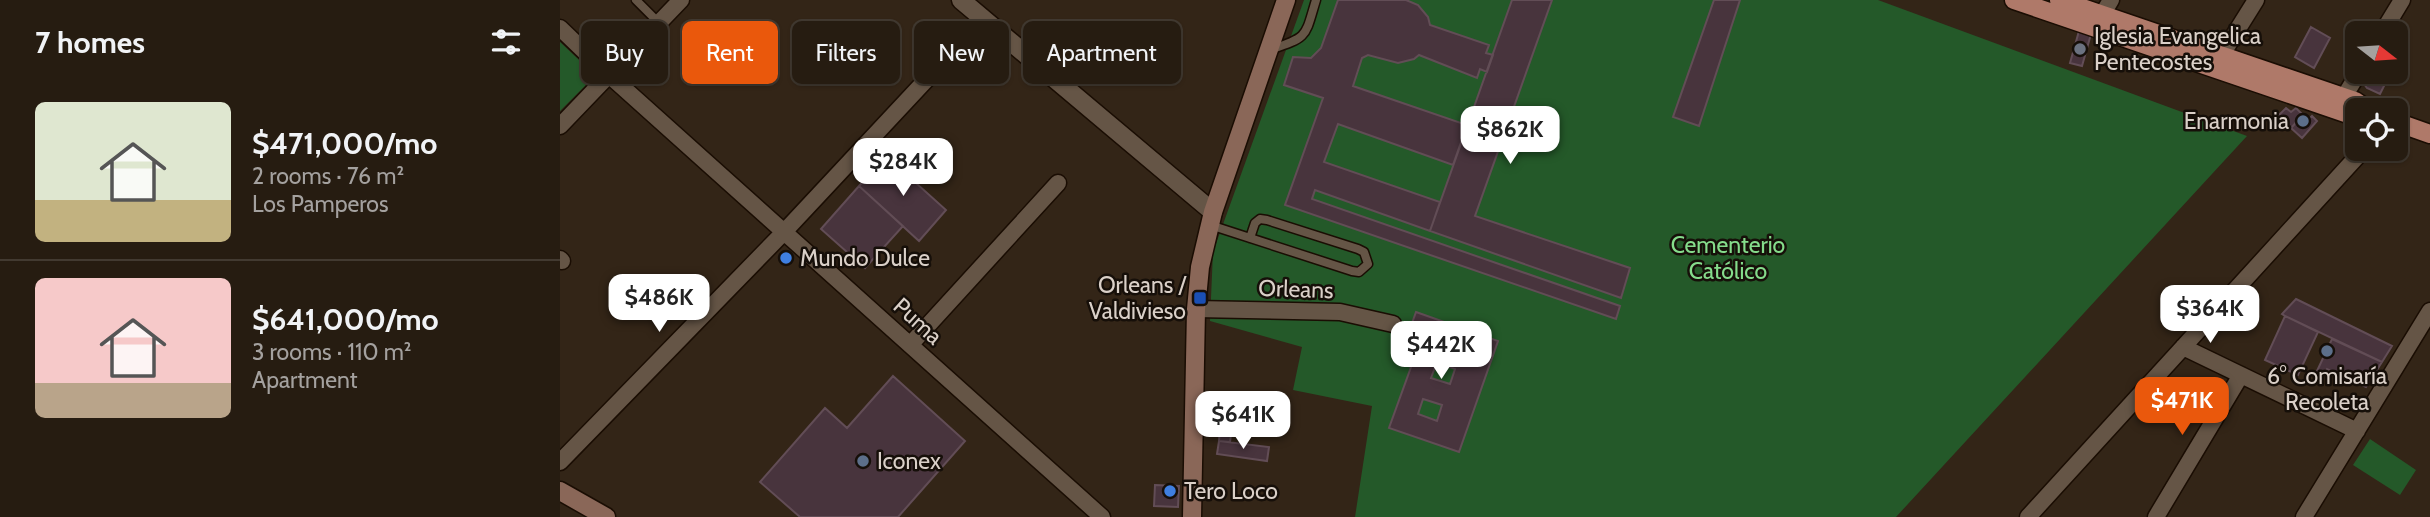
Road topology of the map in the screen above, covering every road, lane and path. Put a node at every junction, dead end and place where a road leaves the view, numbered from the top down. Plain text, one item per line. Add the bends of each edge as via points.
1 (636, 0) edge
2 (681, 0) edge
3 (1286, 0) edge
4 (1316, 0) edge
5 (2014, 0) edge
6 (2059, 0) edge
7 (2256, 0) edge
8 (2402, 0) edge
9 (975, 7) edge
10 (2106, 8) edge
11 (657, 21) edge
12 (661, 21) edge
13 (2389, 21) edge
14 (560, 28) edge
15 (581, 48) edge
16 (1269, 50) junction
17 (2221, 56) junction
18 (600, 84) edge
19 (619, 84) edge
20 (2352, 84) edge
21 (2344, 97) joint
22 (2345, 113) edge
23 (560, 126) edge
24 (2408, 127) edge
25 (2430, 135) edge
26 (2353, 161) edge
27 (1058, 183) dead end
28 (1212, 218) junction
29 (784, 232) junction
30 (1250, 238) junction
31 (1196, 310) junction
32 (2430, 311) edge
33 (1393, 324) dead end
34 (2425, 328) edge
35 (910, 345) junction
36 (2183, 347) junction
37 (2241, 375) junction
38 (2357, 431) junction
39 (560, 462) edge
40 (560, 491) edge
41 (606, 517) edge
42 (1102, 517) edge
43 (1192, 517) edge
44 (2028, 517) edge
45 (2155, 517) edge
46 (2304, 517) edge

1 - 11 lane
2 - 12 street
3 - 16 main road
4 - 16 lane via 1300,39
5 - 22 main road
6 - 10 main road
7 - 17 street
8 - 13 street
9 - 28 street
9 - 29 street
10 - 17 main road
14 - 15 street, Puma
16 - 28 main road
17 - 21 main road
18 - 23 street
19 - 29 street, Puma
20 - 21 street
24 - 25 main road
26 - 36 street
27 - 35 street
28 - 30 lane
28 - 31 main road
29 - 35 street, Puma
29 - 39 street
30 - 30 lane via 1352,271 1359,272 1368,264 1358,249 1267,220 1255,223
31 - 33 street, Orleans via 1340,313
31 - 43 main road
32 - 34 street
34 - 38 street
35 - 42 street, Puma
36 - 37 street
36 - 44 street
37 - 38 street
37 - 45 street
38 - 46 street
40 - 41 main road

